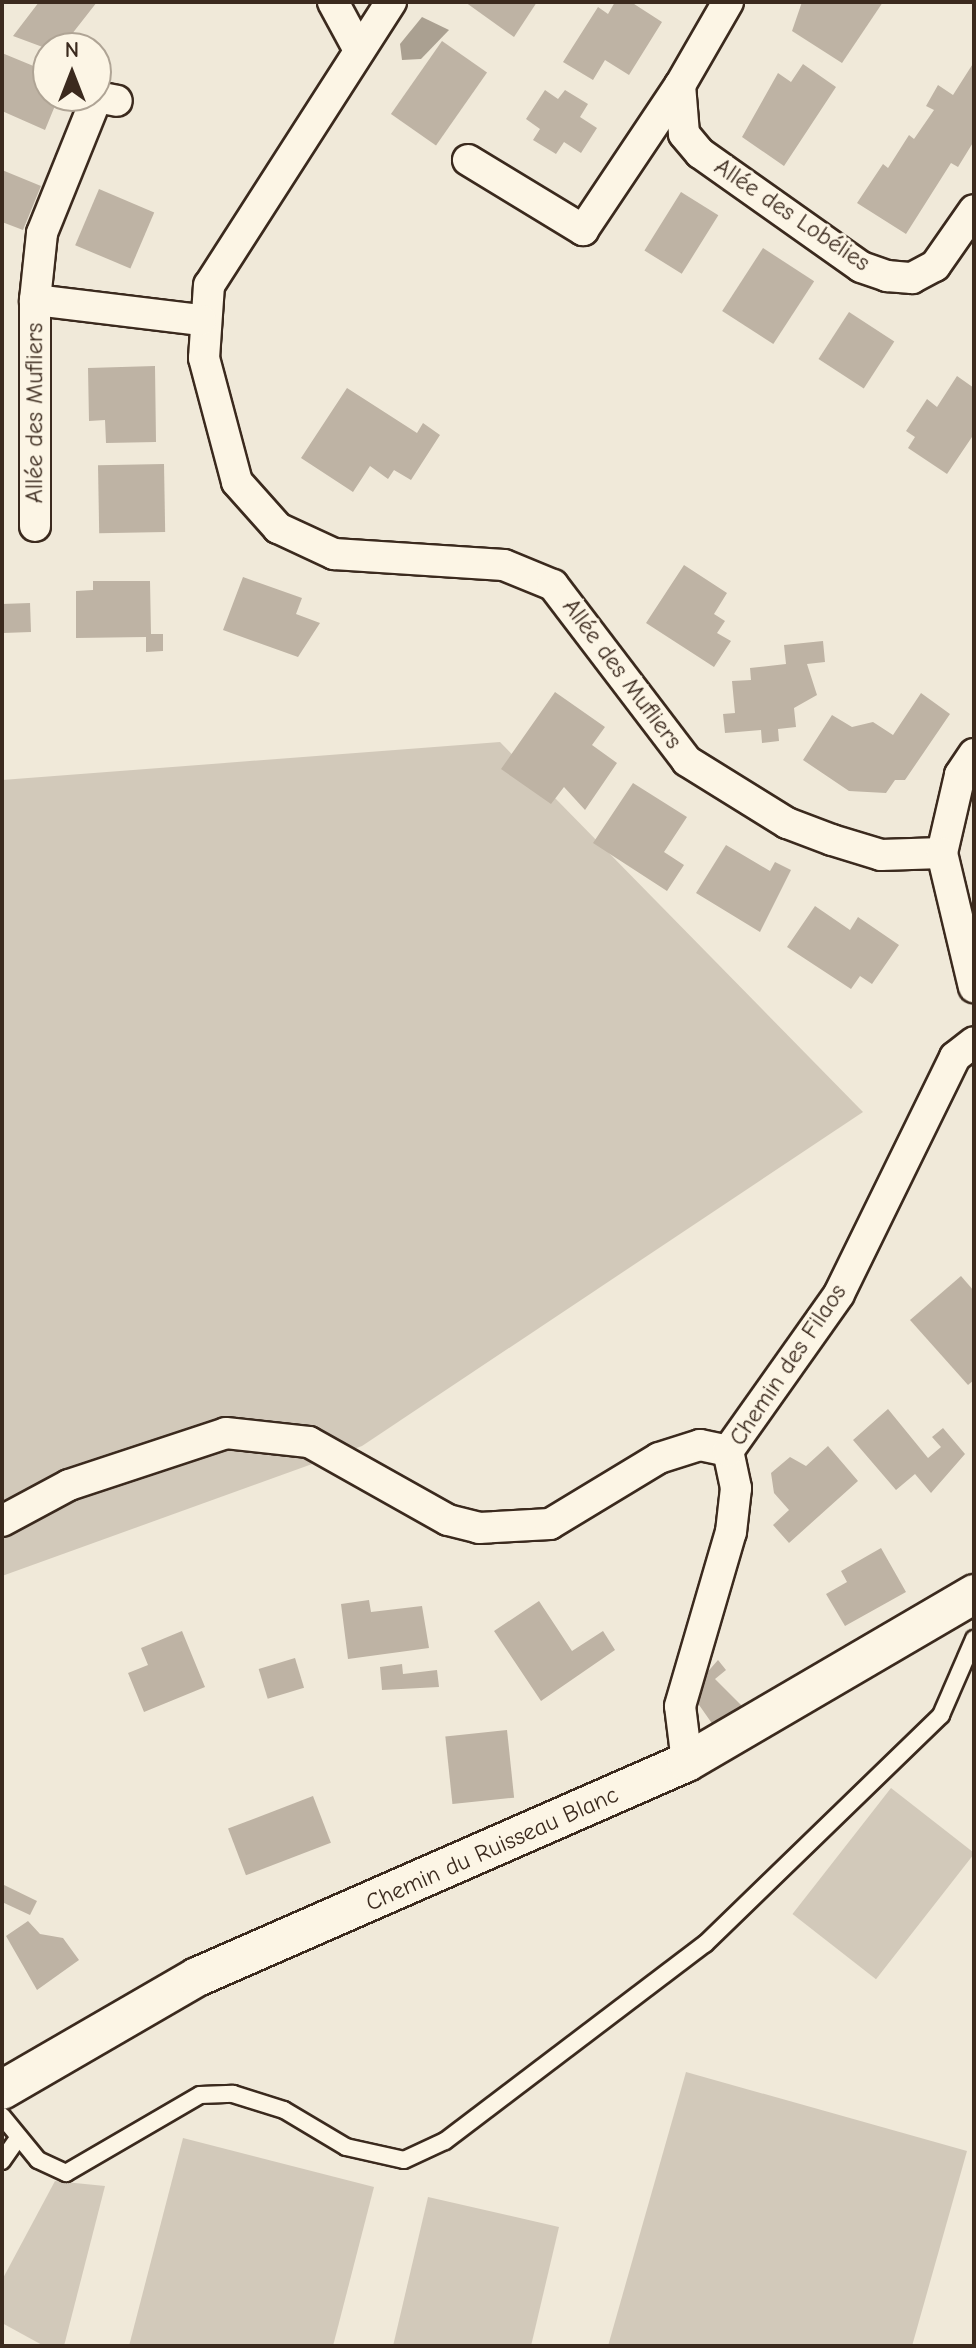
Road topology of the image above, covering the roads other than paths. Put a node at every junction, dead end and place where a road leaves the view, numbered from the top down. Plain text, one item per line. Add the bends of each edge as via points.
1 (333, 2) edge
2 (391, 2) edge
3 (728, 2) edge
4 (359, 50) junction
5 (680, 85) junction
6 (117, 101) dead end
7 (468, 160) dead end
8 (974, 210) edge
9 (35, 300) junction
10 (201, 320) junction
11 (35, 526) dead end
12 (974, 754) edge
13 (942, 853) junction
14 (974, 987) edge
15 (974, 1042) edge
16 (728, 1451) junction
17 (2, 1521) edge
18 (974, 1594) edge
19 (974, 1639) edge
20 (687, 1762) junction
21 (2, 2090) edge
22 (2, 2116) edge
23 (19, 2137) junction
24 (2, 2161) edge

1 - 4 street
2 - 4 street
3 - 5 street
4 - 10 street via 219,264
5 - 7 street via 583,230
5 - 8 street, Allée des Lobélies via 684,134 700,153 861,267 912,278 935,266
6 - 9 street, Allée des Mufliers via 97,97 42,233
9 - 10 street, Allée des Mufliers
9 - 11 street, Allée des Mufliers
10 - 13 street, Allée des Mufliers via 237,482 278,528 334,554 530,573 575,605 687,761 787,823 832,840 881,855
12 - 13 street via 960,775
13 - 14 street
15 - 16 street, Chemin des Filaos via 955,1057 839,1294
16 - 17 street via 700,1445 659,1458 550,1524 479,1528 448,1520 309,1442 226,1433 188,1440 69,1485
16 - 20 street, Chemin des Filaos via 736,1488 731,1532 680,1706
18 - 20 street, Chemin du Ruisseau Blanc
19 - 23 lane via 941,1715 705,1944 445,2141 404,2160 346,2147 284,2110 233,2094 200,2095 66,2173 38,2160
20 - 21 street, Chemin du Ruisseau Blanc via 197,1977
22 - 23 lane
23 - 24 lane

